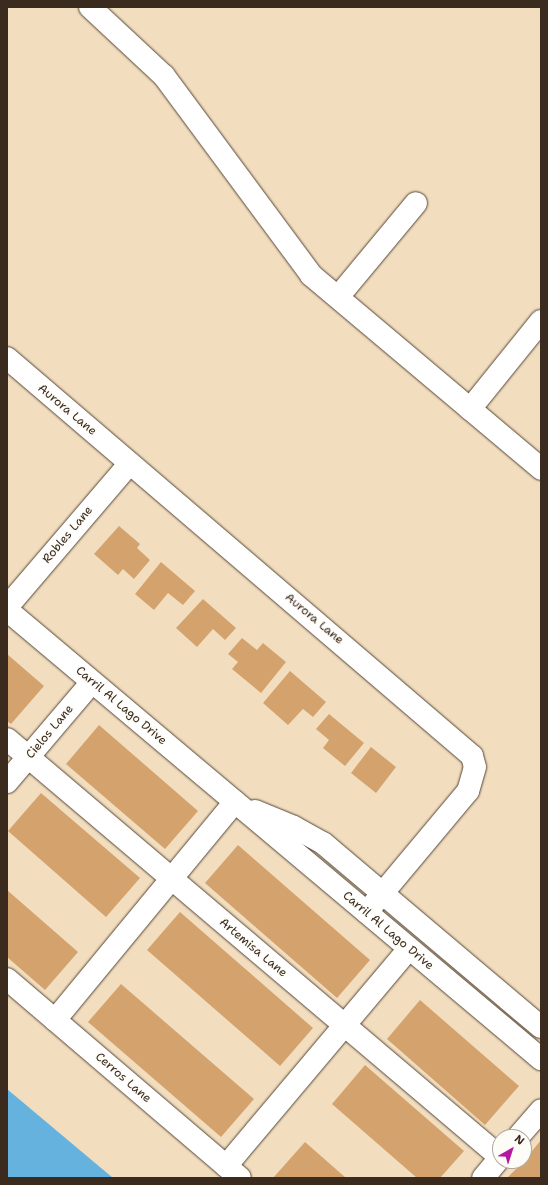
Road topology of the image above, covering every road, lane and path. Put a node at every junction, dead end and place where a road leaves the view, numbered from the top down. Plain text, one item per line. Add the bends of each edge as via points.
1 (90, 7) edge
2 (416, 203) dead end
3 (338, 297) junction
4 (541, 321) edge
5 (7, 358) edge
6 (470, 409) junction
7 (130, 463) junction
8 (541, 469) edge
9 (7, 607) edge
10 (7, 610) edge
11 (92, 682) junction
12 (7, 739) edge
13 (29, 757) junction
14 (7, 782) edge
15 (235, 802) junction
16 (171, 878) junction
17 (383, 893) junction
18 (367, 912) junction
19 (409, 949) junction
20 (7, 979) edge
21 (55, 1020) junction
22 (345, 1026) junction
23 (541, 1027) edge
24 (541, 1059) edge
25 (541, 1111) edge
26 (525, 1129) edge
27 (492, 1150) edge
28 (492, 1167) edge
29 (233, 1172) edge
30 (483, 1178) edge

1 - 3 street via 164,76 311,275
2 - 3 street
3 - 6 street
4 - 6 street
5 - 7 street, Aurora Lane
6 - 8 street
7 - 9 street, Robles Lane
7 - 17 street, Aurora Lane via 472,756 475,767 468,791
10 - 11 street, Carril Al Lago Drive
11 - 13 street, Cielos Lane
11 - 15 street, Carril Al Lago Drive
12 - 13 street, Artemisa Lane
13 - 14 street, Cielos Lane
13 - 16 street, Artemisa Lane
15 - 16 street
15 - 17 street, Carril Al Lago Drive via 294,827 322,843
15 - 18 street, Carril Al Lago Drive
16 - 21 street
16 - 22 street, Artemisa Lane
17 - 18 street, Aurora Lane
17 - 23 street, Carril Al Lago Drive
18 - 19 street, Carril Al Lago Drive
19 - 22 street
19 - 24 street, Carril Al Lago Drive
20 - 21 street, Cerros Lane
21 - 29 street, Cerros Lane
22 - 27 street, Artemisa Lane
22 - 29 street
25 - 26 street
28 - 30 street

